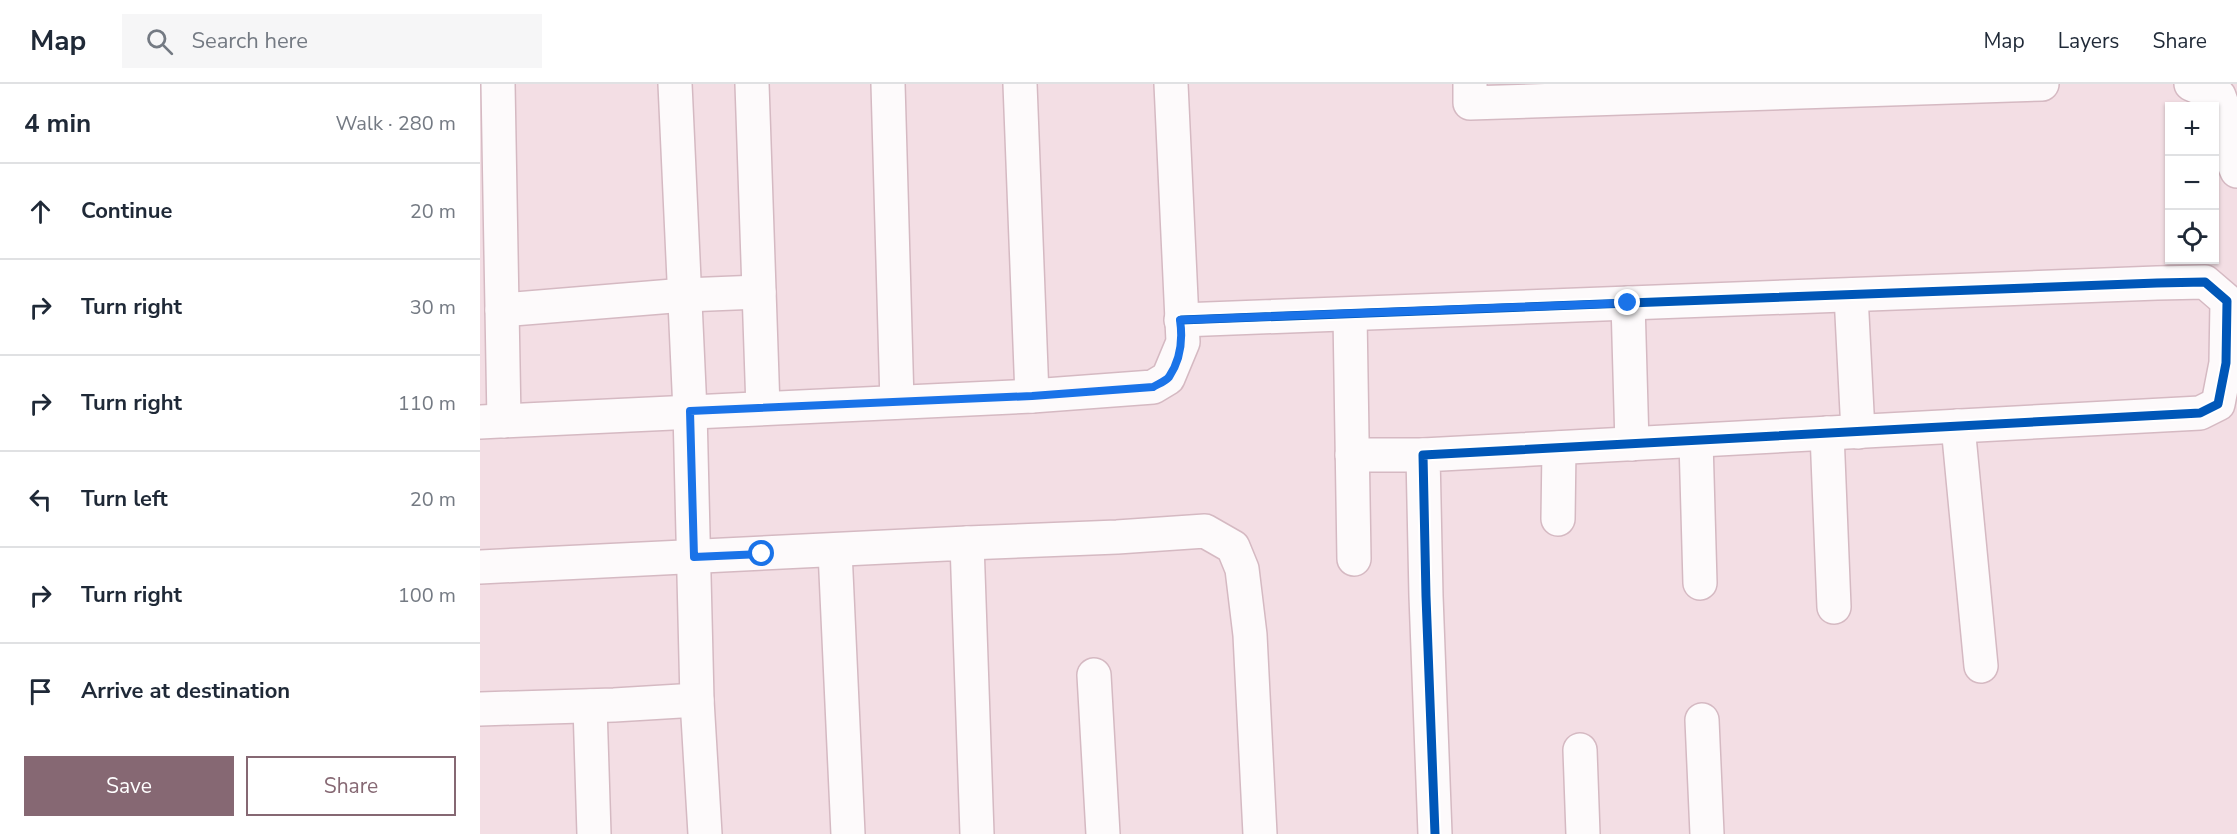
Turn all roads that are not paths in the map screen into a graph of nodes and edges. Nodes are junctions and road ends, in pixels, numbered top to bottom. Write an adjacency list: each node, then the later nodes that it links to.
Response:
1 (498, 84): 15 (street)
2 (675, 84): 12 (street)
3 (752, 84): 11 (street)
4 (888, 84): 19 (street)
5 (1020, 84): 18 (street)
6 (1171, 84): 17 (street)
7 (1470, 84): 8 (street)
8 (2042, 84)
9 (2191, 84): 10 (street)
10 (2237, 171)
11 (759, 292): 12 (street); 20 (street)
12 (685, 295): 15 (street); 21 (street)
13 (1851, 295): 14 (street); 23 (street); 24 (street)
14 (1628, 303): 16 (street); 26 (street)
15 (502, 310): 22 (street)
16 (1350, 315): 17 (street); 28 (street)
17 (1180, 320): 18 (street)
18 (1032, 396): 19 (street)
19 (897, 402): 20 (street)
20 (763, 408): 21 (street)
21 (690, 411): 22 (street); 33 (street)
22 (492, 422)
23 (1958, 426): 24 (street); 38 (street)
24 (1843, 433): 25 (street); 37 (street)
25 (1696, 441): 26 (street); 36 (street)
26 (1632, 444): 27 (street)
27 (1559, 448): 29 (street); 30 (street)
28 (1352, 455): 29 (street); 34 (street)
29 (1423, 455): 51 (street)
30 (1558, 519)
31 (967, 543): 32 (street); 48 (street); 50 (street)
32 (835, 551): 33 (street); 47 (street)
33 (694, 557): 35 (street); 40 (street)
34 (1354, 559)
35 (480, 567)
36 (1700, 583)
37 (1834, 607)
38 (1981, 666)
39 (1094, 675): 49 (street)
40 (697, 700): 41 (street); 46 (street)
41 (590, 706): 42 (street); 45 (street)
42 (480, 709)
43 (1702, 720): 53 (street)
44 (1580, 750): 52 (street)
45 (594, 834)
46 (705, 834)
47 (848, 834)
48 (977, 834)
49 (1103, 834)
50 (1260, 834)
51 (1436, 834)
52 (1583, 834)
53 (1707, 834)

